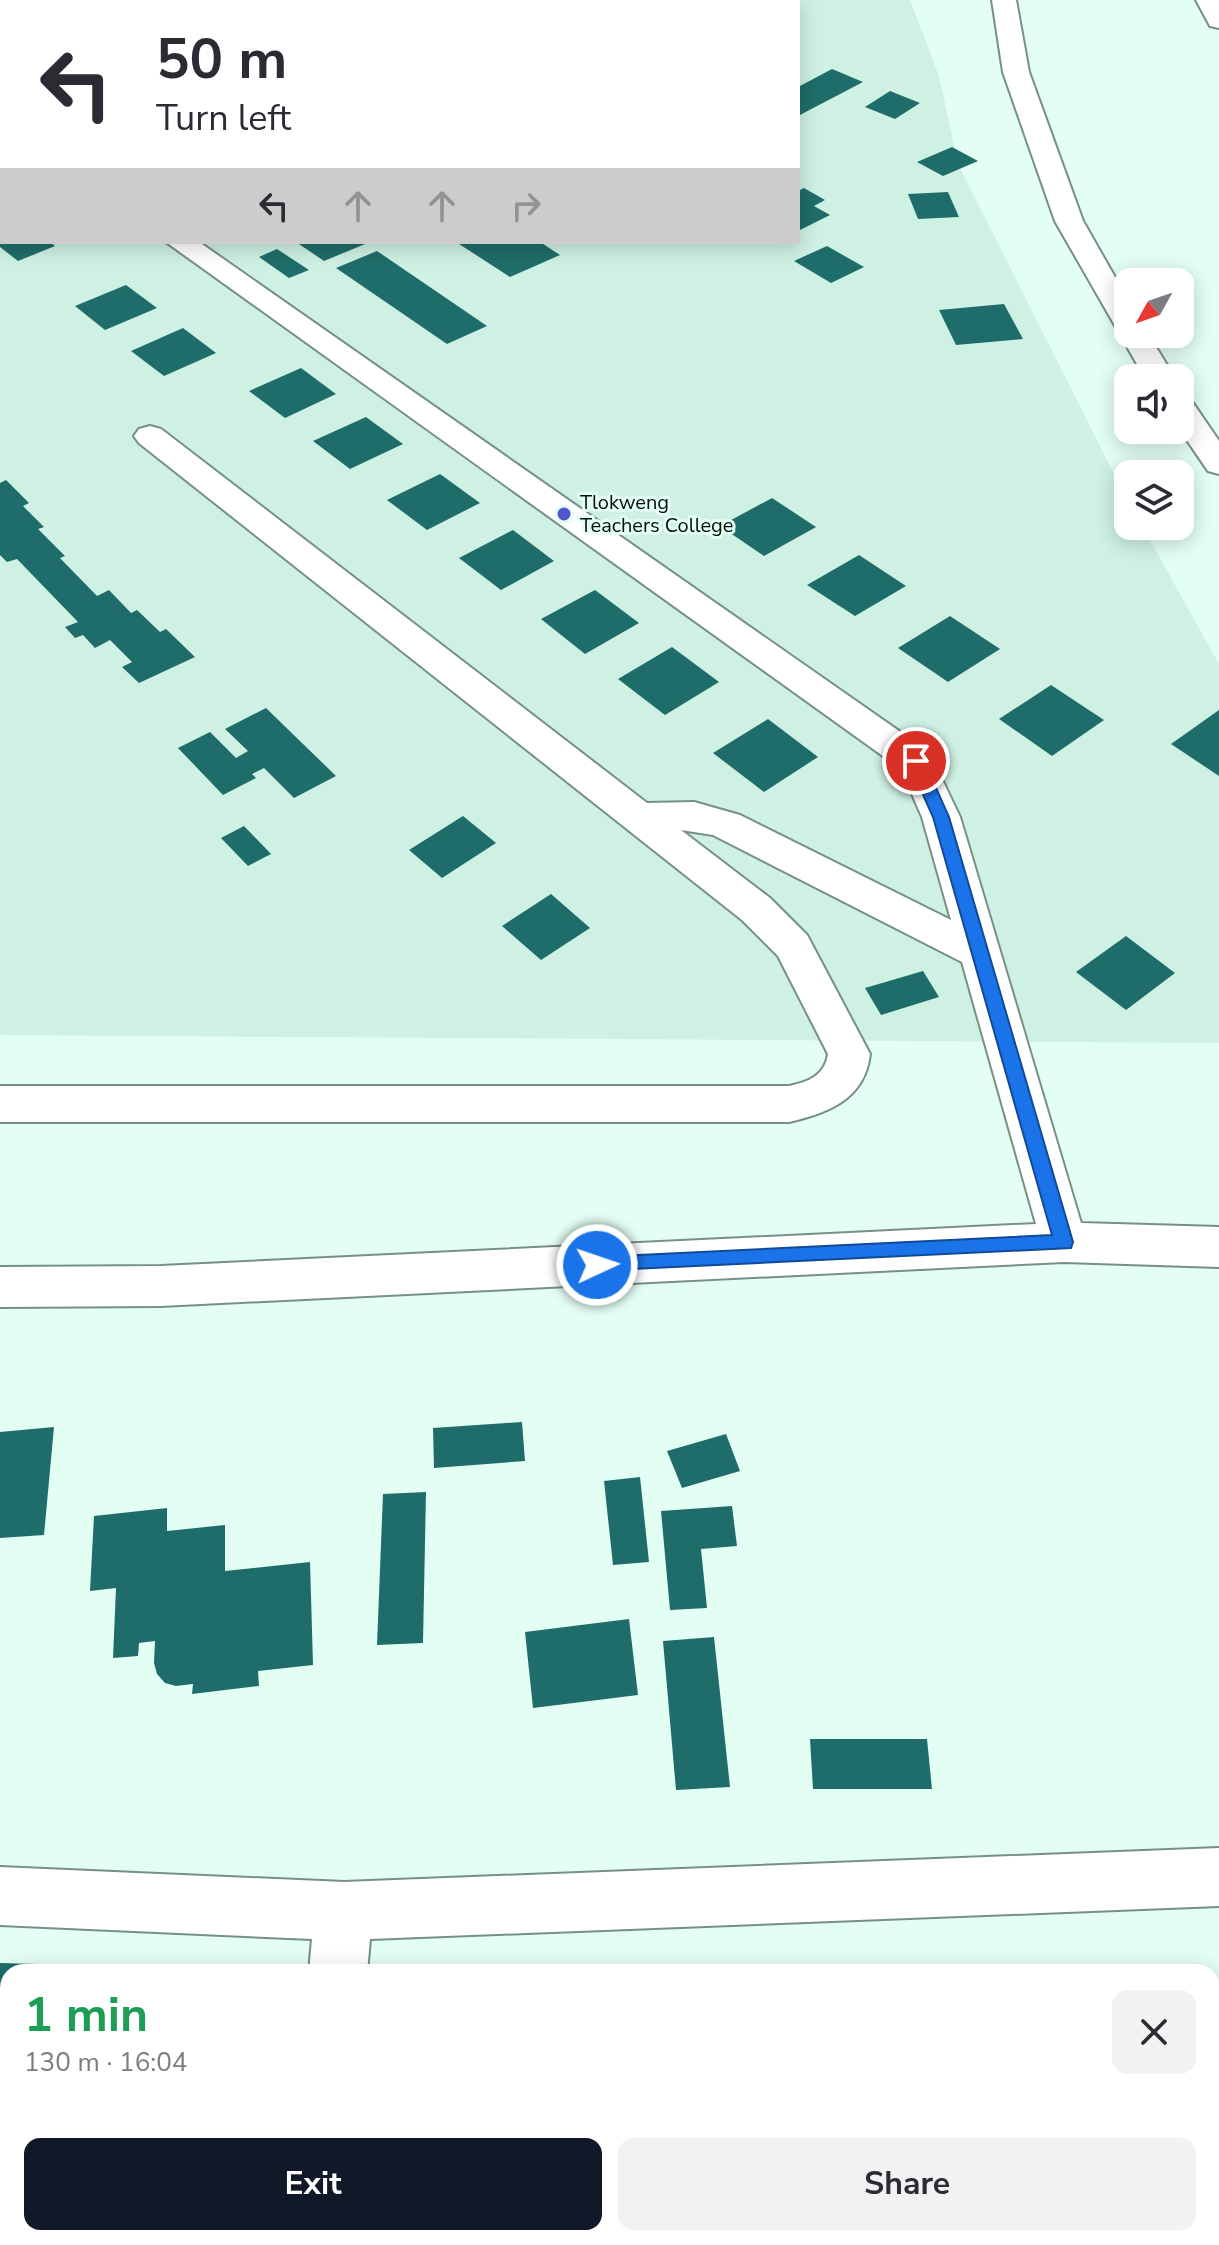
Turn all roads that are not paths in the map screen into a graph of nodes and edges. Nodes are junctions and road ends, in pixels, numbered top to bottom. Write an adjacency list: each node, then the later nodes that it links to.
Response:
1 (1004, 0): 5 (street)
2 (1208, 0): 3 (street)
3 (1219, 21)
4 (183, 244): 10 (street)
5 (1114, 301)
6 (1194, 427): 8 (street)
7 (150, 436): 9 (street)
8 (1219, 464)
9 (639, 817): 10 (street); 11 (street)
10 (981, 953): 12 (street)
11 (0, 1104)
12 (1064, 1242): 13 (street); 14 (street)
13 (1219, 1247)
14 (0, 1287)
15 (1219, 1877): 17 (street)
16 (0, 1896): 17 (street)
17 (344, 1911): 18 (street)
18 (339, 1964)

